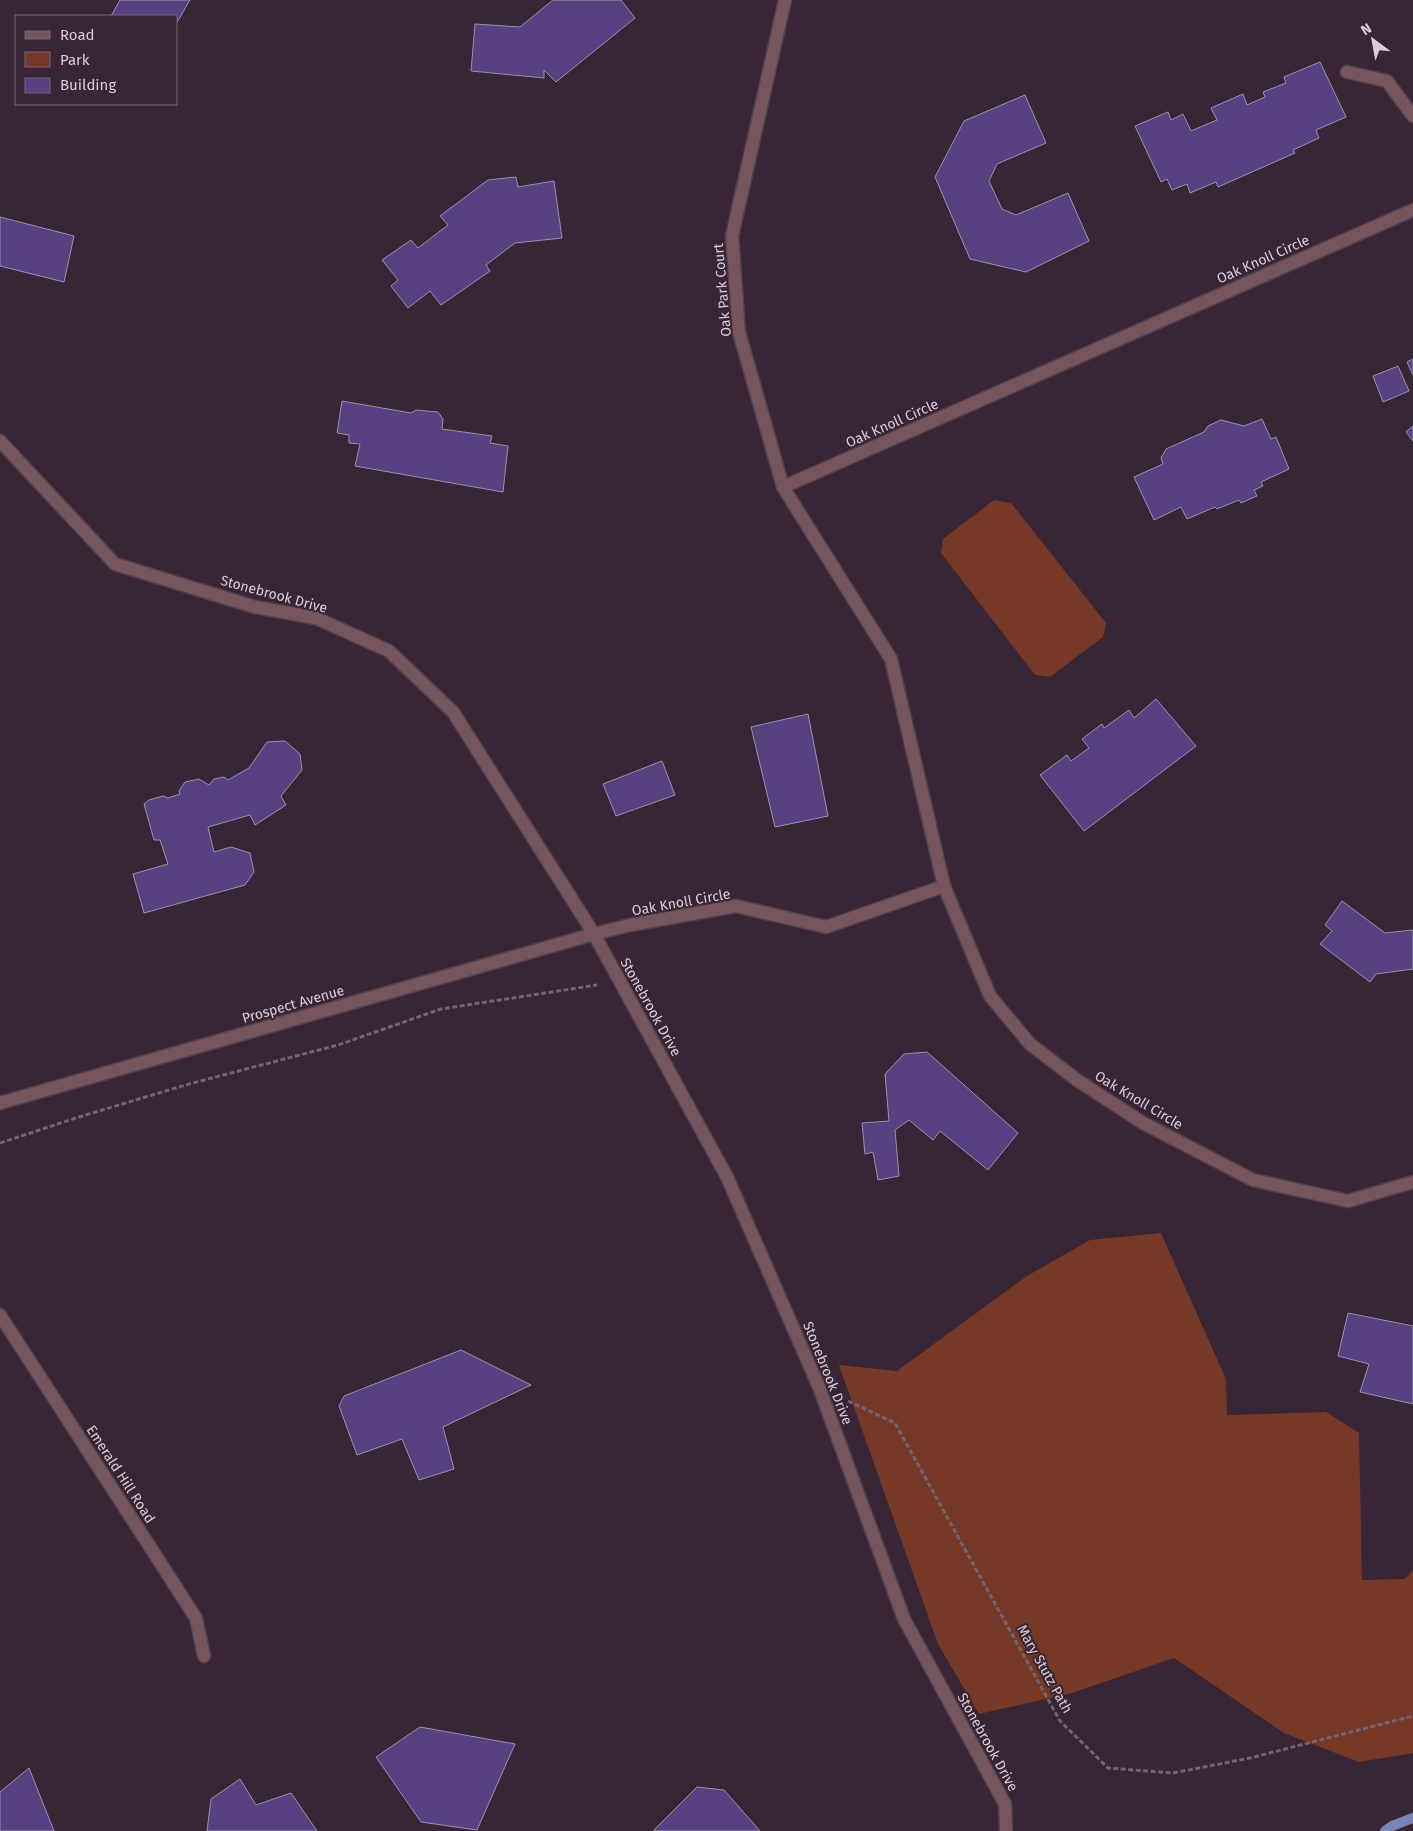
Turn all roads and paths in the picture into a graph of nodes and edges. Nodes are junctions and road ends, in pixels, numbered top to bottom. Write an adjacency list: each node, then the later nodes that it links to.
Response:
1 (784, 0): 6 (street, Oak Park Court)
2 (1347, 72): 3 (street)
3 (1413, 116)
4 (1413, 210): 6 (street, Oak Knoll Circle)
5 (0, 441): 8 (street, Stonebrook Drive)
6 (783, 487): 7 (street, Oak Knoll Circle)
7 (944, 886): 8 (street, Oak Knoll Circle); 12 (street, Oak Knoll Circle)
8 (594, 934): 9 (street, Stonebrook Drive); 10 (street, Prospect Avenue)
9 (620, 982): 11 (path); 14 (street, Stonebrook Drive)
10 (0, 1102)
11 (0, 1143)
12 (1413, 1182)
13 (0, 1315): 15 (street, Emerald Hill Road)
14 (819, 1387): 16 (path, Mary Stutz Path); 17 (street, Stonebrook Drive)
15 (204, 1656)
16 (1413, 1716)
17 (1006, 1831)

